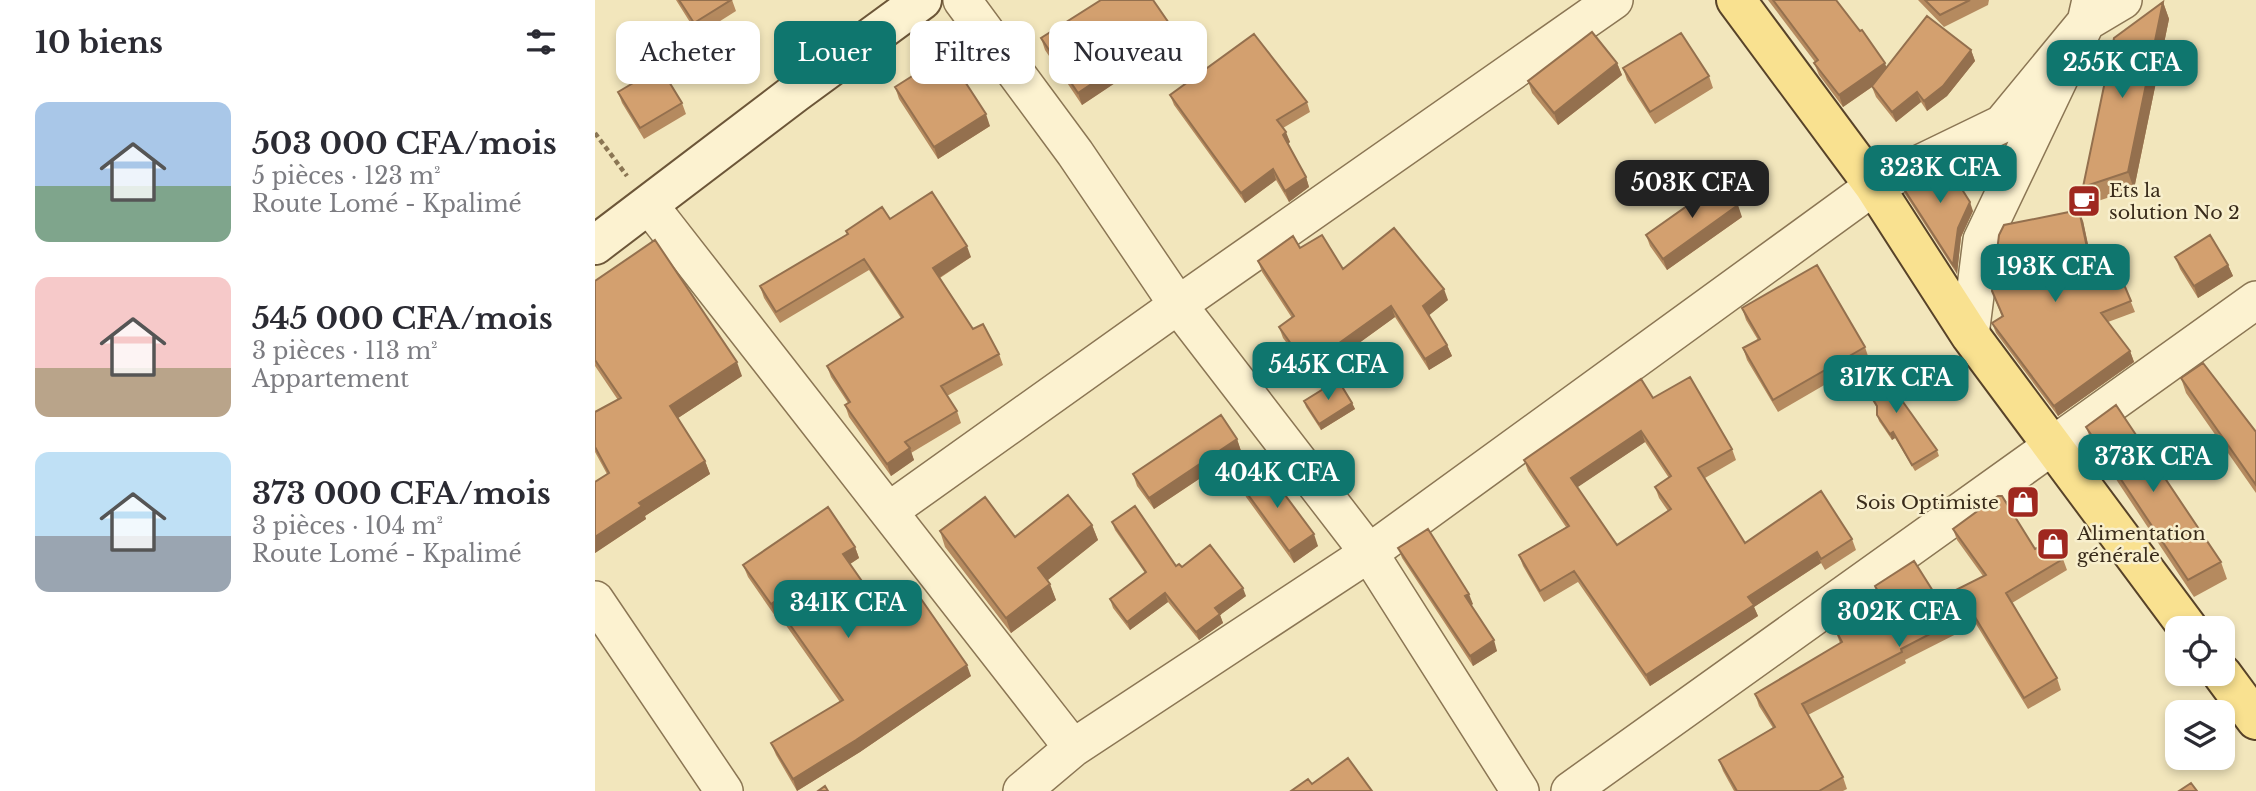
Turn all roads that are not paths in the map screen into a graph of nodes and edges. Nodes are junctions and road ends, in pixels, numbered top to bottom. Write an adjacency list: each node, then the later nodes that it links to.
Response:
1 (922, 0): 8 (street)
2 (962, 0): 11 (street)
3 (1614, 0): 11 (street)
4 (1736, 0): 7 (main road)
5 (2123, 0): 6 (street)
6 (2089, 11): 7 (street); 12 (street)
7 (1874, 186): 12 (main road); 15 (street)
8 (649, 205): 9 (street); 14 (street)
9 (595, 245)
10 (2256, 300): 13 (street)
11 (1178, 304): 14 (street); 15 (street)
12 (1970, 335): 13 (main road)
13 (2052, 446): 17 (main road); 24 (street)
14 (889, 511): 20 (street)
15 (1369, 553): 20 (street); 23 (street)
16 (595, 600): 21 (street)
17 (2179, 616)
18 (2231, 686): 19 (main road)
19 (2256, 720)
20 (1073, 748): 22 (street)
21 (724, 791)
22 (1022, 791)
23 (1520, 791)
24 (1570, 791)

